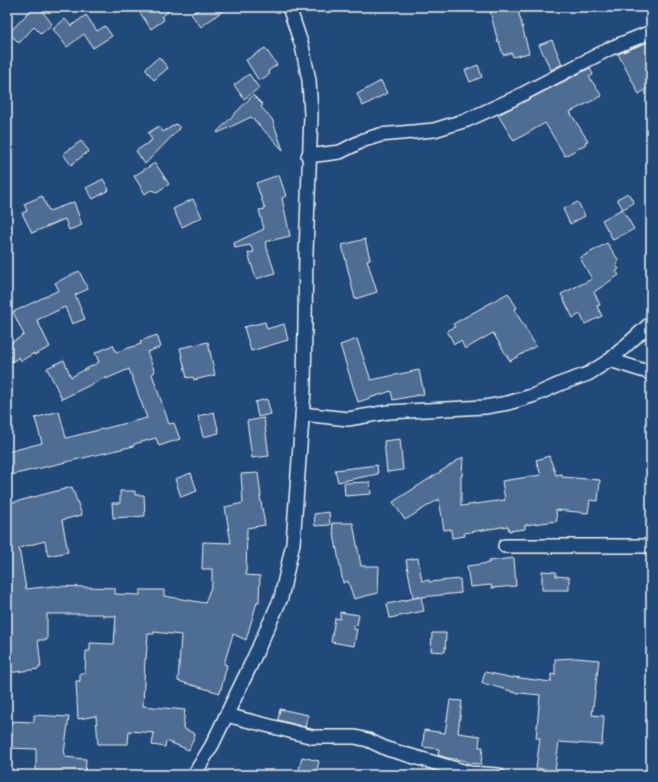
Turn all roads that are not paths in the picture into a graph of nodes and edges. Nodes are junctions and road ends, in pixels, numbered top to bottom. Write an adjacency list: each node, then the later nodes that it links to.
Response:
1 (289, 7): 3 (street)
2 (651, 32): 3 (street)
3 (308, 156): 7 (street)
4 (651, 323): 5 (street)
5 (610, 360): 6 (street); 7 (street)
6 (651, 373)
7 (302, 414): 10 (street)
8 (505, 546): 9 (street)
9 (651, 546)
10 (226, 715): 11 (street); 12 (street)
11 (194, 775)
12 (498, 775)

